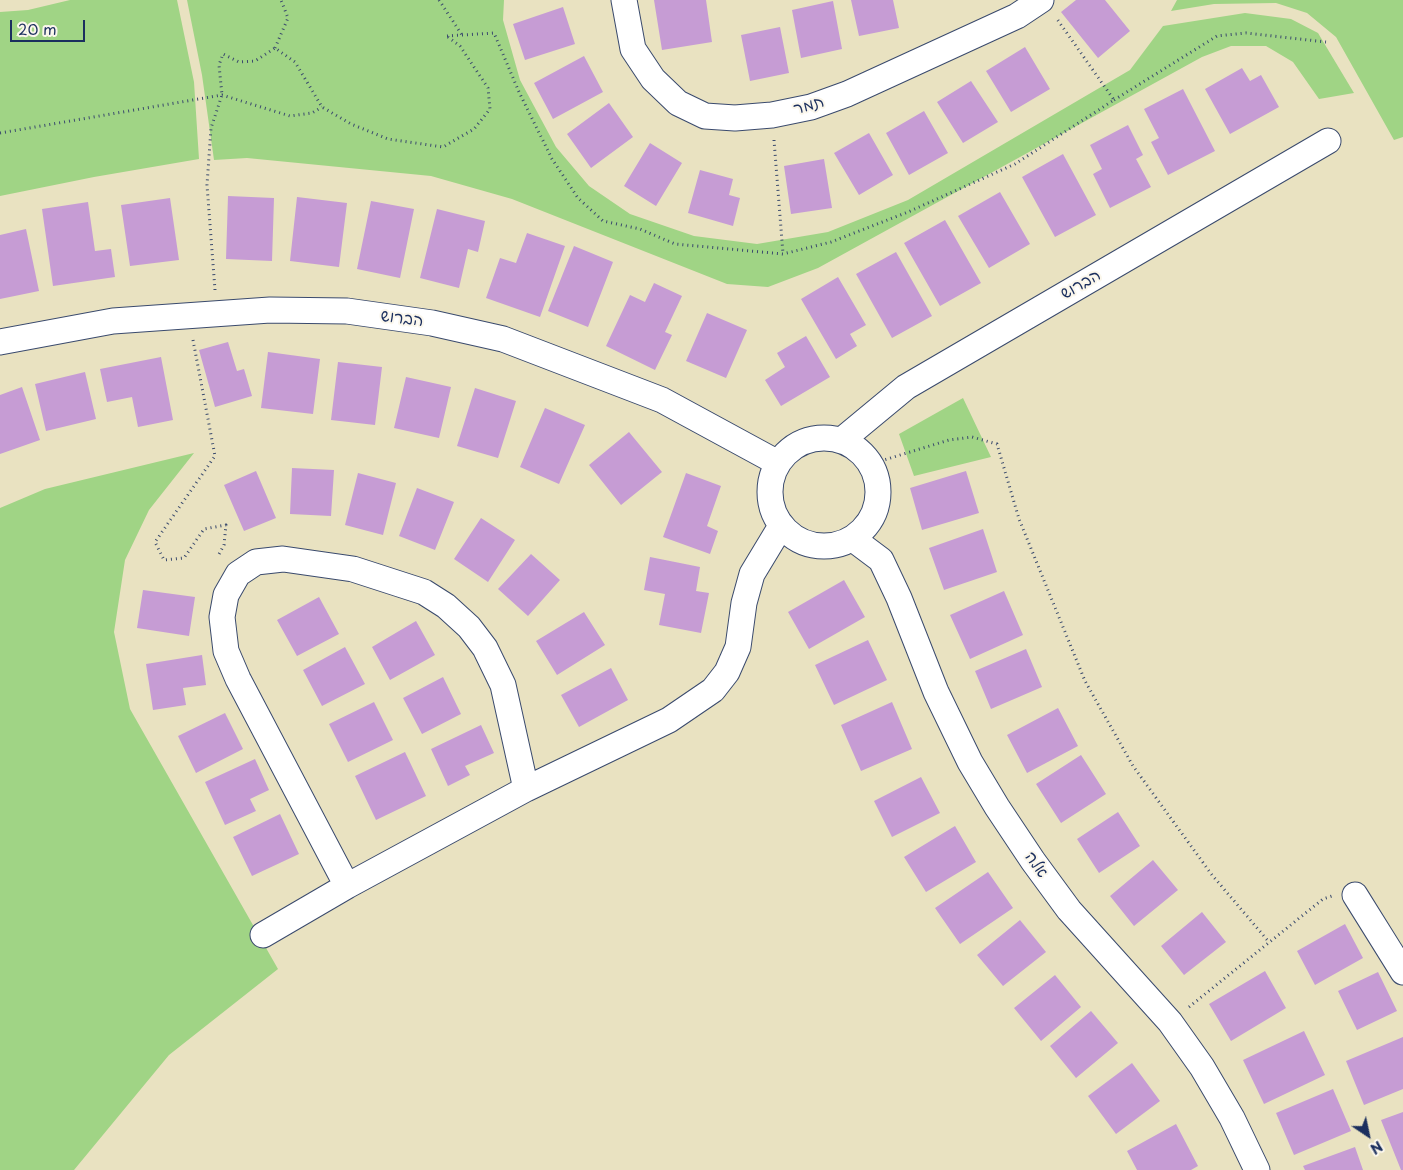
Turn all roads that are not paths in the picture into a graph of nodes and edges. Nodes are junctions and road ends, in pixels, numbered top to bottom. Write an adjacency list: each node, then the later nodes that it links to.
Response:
1 (624, 0): 2 (street, תמר)
2 (1048, 8)
3 (1328, 141): 5 (street, הברוש)
4 (0, 342): 6 (street, הברוש)
5 (842, 440): 6 (street); 8 (street)
6 (778, 463): 7 (street)
7 (781, 526): 8 (street); 9 (street)
8 (854, 539): 14 (street, אלה)
9 (526, 788): 10 (street); 10 (street)
10 (347, 886): 12 (street)
11 (1355, 895): 13 (street)
12 (263, 934)
13 (1403, 972)
14 (1258, 1170)

